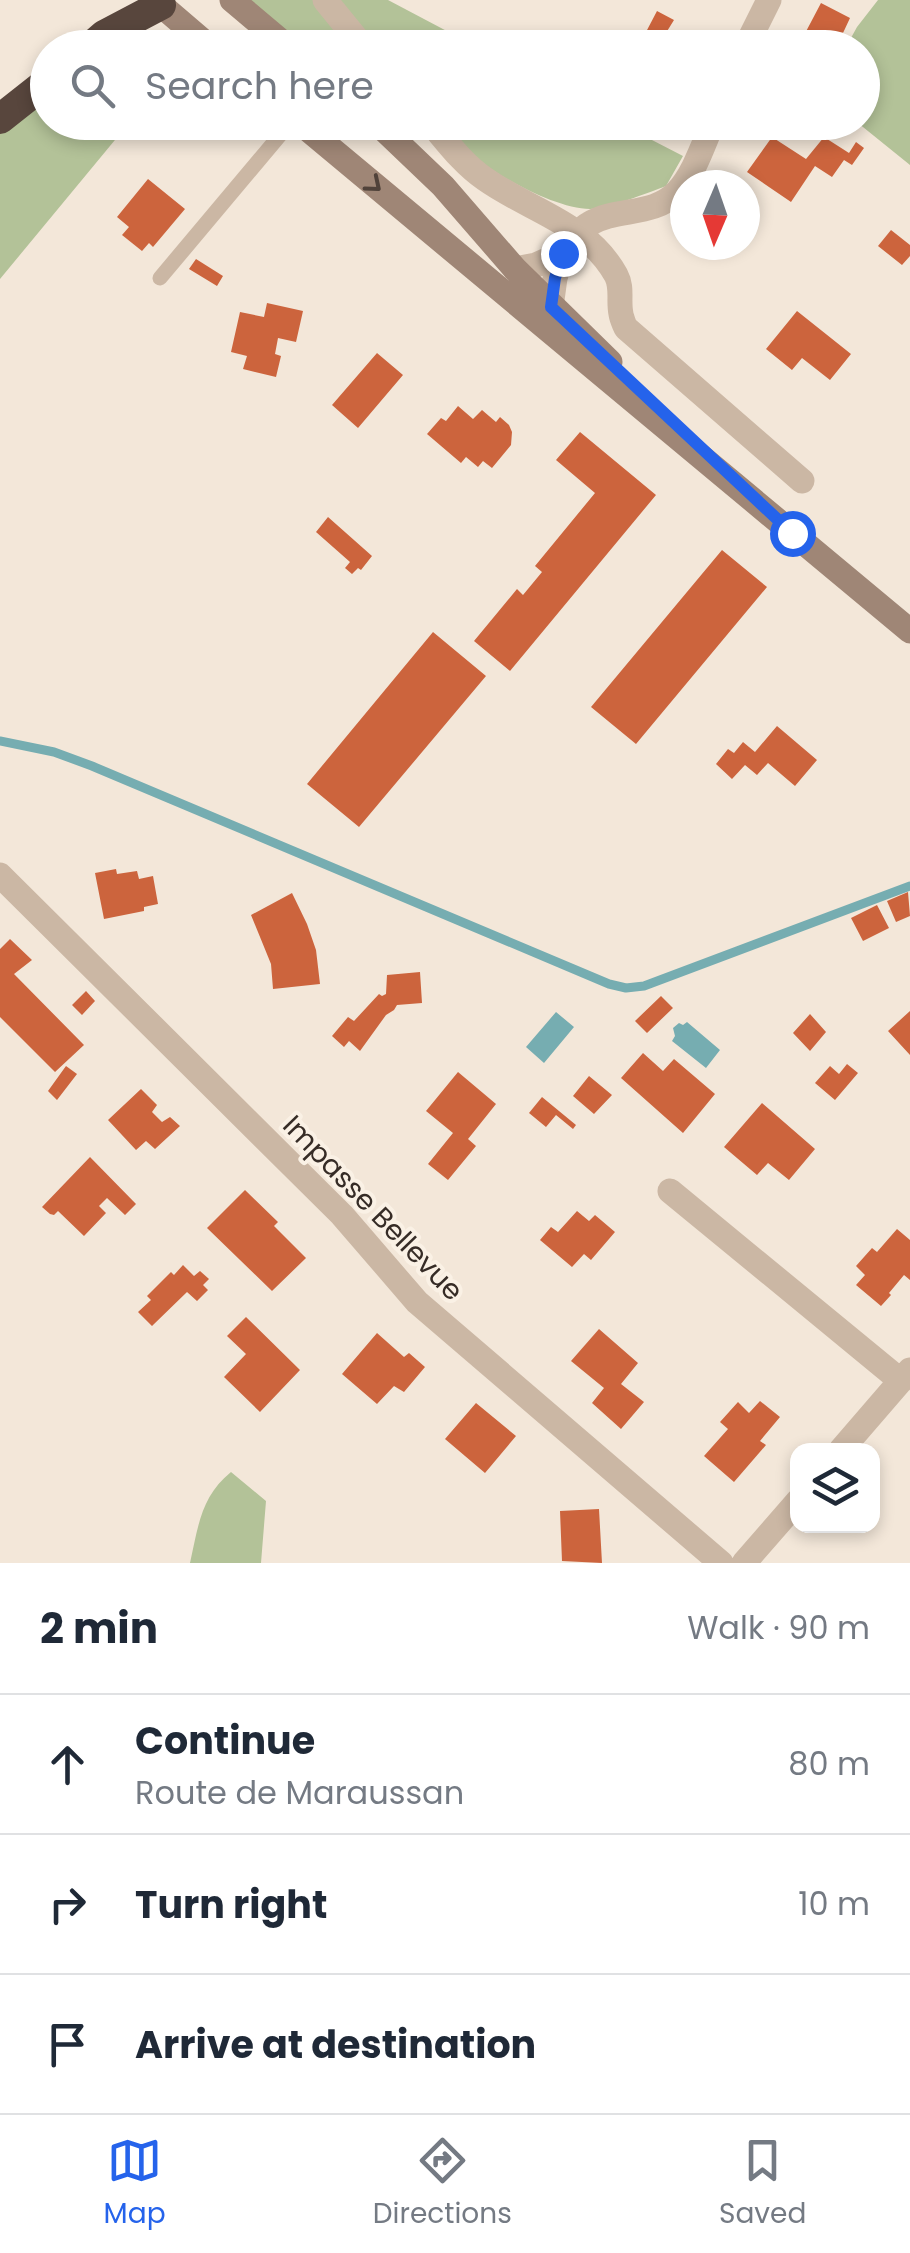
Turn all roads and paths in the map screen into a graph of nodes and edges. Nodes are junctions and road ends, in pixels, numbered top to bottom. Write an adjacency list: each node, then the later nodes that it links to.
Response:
1 (232, 0): 7 (main road)
2 (325, 0): 8 (street)
3 (769, 0): 9 (street)
4 (158, 3): 5 (highway); 6 (main road)
5 (112, 30)
6 (189, 30)
7 (268, 30)
8 (349, 30)
9 (753, 30)
10 (30, 95): 11 (highway)
11 (0, 119)
12 (276, 140): 19 (lane)
13 (320, 140): 22 (main road, one-way to 22)
14 (395, 140): 18 (main road)
15 (445, 140): 17 (street)
16 (704, 140): 17 (street)
17 (571, 243): 18 (street); 20 (street); 21 (street)
18 (515, 269): 20 (main road)
19 (160, 278)
20 (551, 307): 22 (main road)
21 (802, 480)
22 (792, 533): 23 (main road)
23 (910, 631)
24 (0, 875): 29 (street, Impasse Bellevue)
25 (670, 1191): 26 (street)
26 (905, 1375): 27 (street)
27 (847, 1443)
28 (790, 1510): 30 (street)
29 (721, 1563)
30 (744, 1563)

